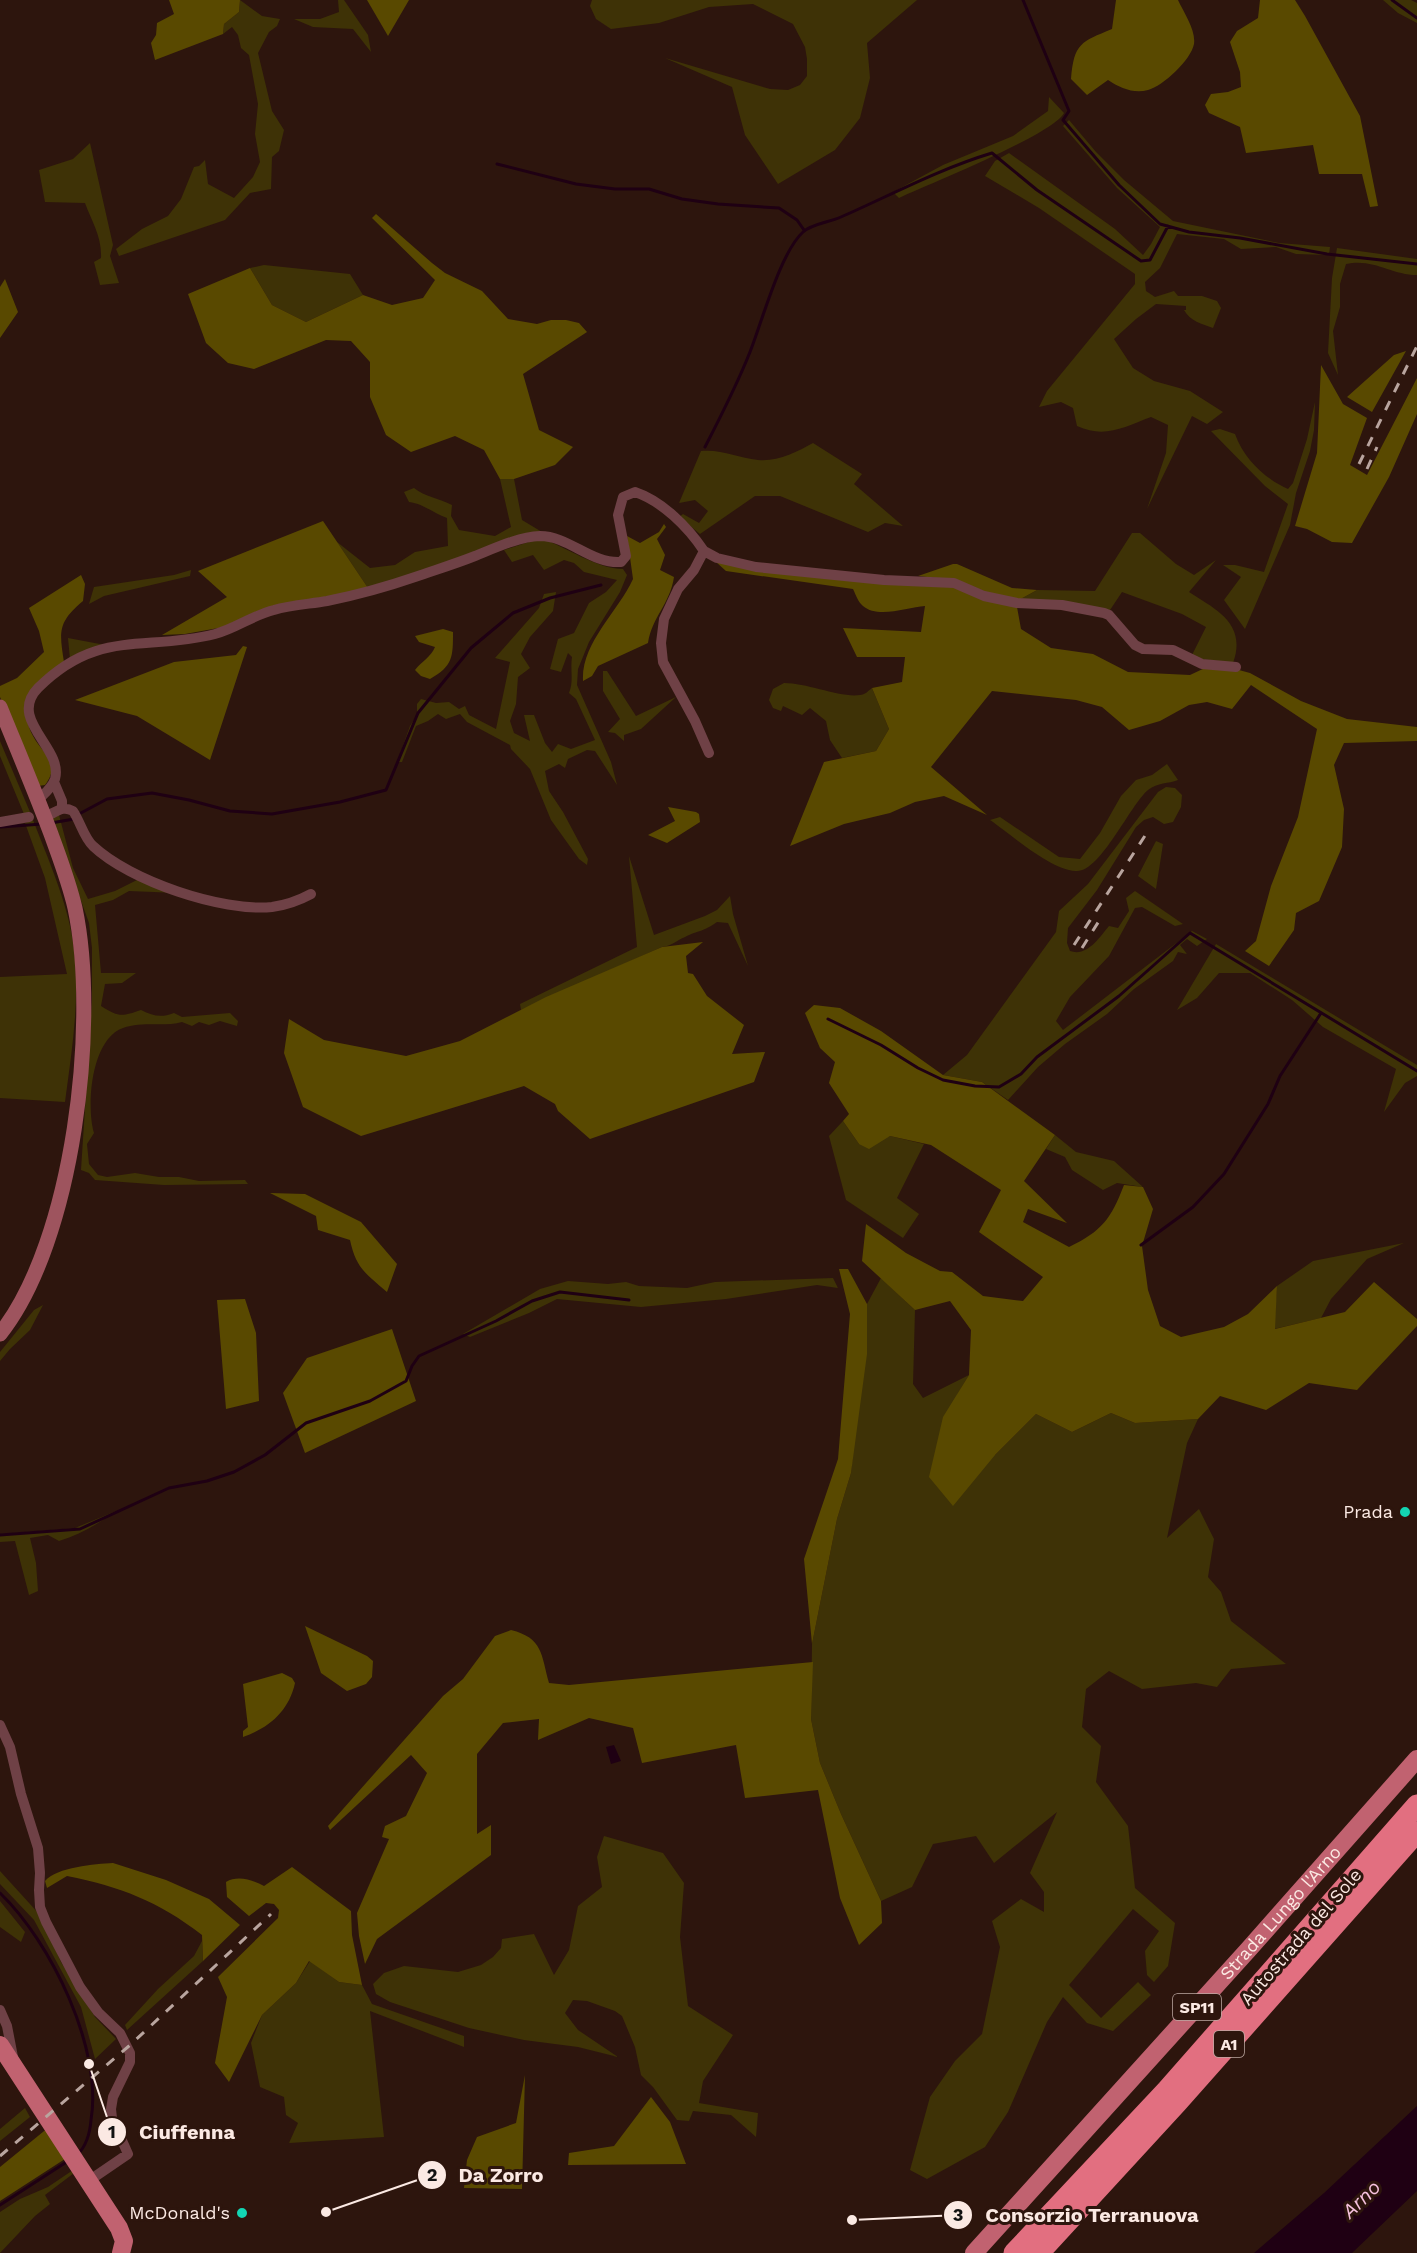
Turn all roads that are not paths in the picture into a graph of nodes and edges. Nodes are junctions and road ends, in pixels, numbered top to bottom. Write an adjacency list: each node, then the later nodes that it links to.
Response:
1 (704, 551): 2 (street); 4 (street); 5 (street)
2 (1236, 667)
3 (0, 707): 6 (main road)
4 (709, 753)
5 (54, 782): 6 (street); 7 (street)
6 (38, 800): 12 (main road)
7 (62, 808): 8 (street); 11 (street)
8 (51, 814)
9 (29, 818): 10 (street)
10 (0, 822)
11 (311, 894)
12 (0, 1334)
13 (0, 1725): 20 (street)
14 (1417, 1759): 24 (main road, Strada Lungo l'Arno / SP11)
15 (1417, 1805): 25 (highway, Autostrada del Sole / A1)
16 (1417, 1832): 26 (highway, Autostrada del Sole / A1)
17 (0, 2010): 19 (street)
18 (0, 2045): 19 (main road)
19 (14, 2066): 20 (main road)
20 (85, 2174): 21 (main road)
21 (119, 2228): 22 (main road); 23 (main road)
22 (121, 2253)
23 (138, 2253)
24 (974, 2253)
25 (1014, 2253)
26 (1039, 2253)

